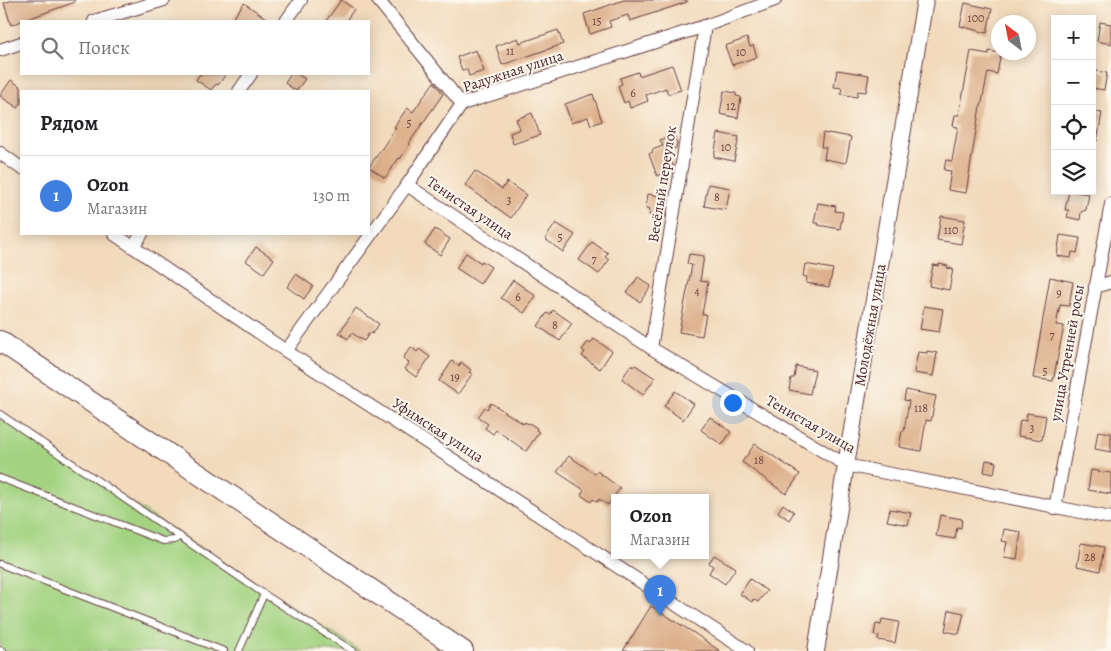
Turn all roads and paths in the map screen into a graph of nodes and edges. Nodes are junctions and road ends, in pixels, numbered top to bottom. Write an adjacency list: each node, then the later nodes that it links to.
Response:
1 (164, 0): 6 (street)
2 (301, 0): 7 (street)
3 (378, 0): 13 (street)
4 (775, 0): 8 (street, Радужная улица)
5 (925, 0): 29 (street, Молодёжная улица)
6 (97, 20)
7 (287, 20)
8 (705, 26): 13 (street, Радужная улица); 26 (street, Весёлый переулок)
9 (20, 43): 10 (street)
10 (0, 50)
11 (250, 75): 12 (street)
12 (240, 90)
13 (462, 104): 16 (street, Радужная улица)
14 (0, 153): 15 (street)
15 (20, 167)
16 (406, 185): 20 (street, Радужная улица); 26 (street, Тенистая улица)
17 (1111, 204): 24 (street, улица Утренней росы)
18 (115, 235): 22 (street, Уфимская улица)
19 (141, 235): 22 (street)
20 (370, 235)
21 (370, 235): 27 (street, Радужная улица)
22 (133, 247): 27 (street, Уфимская улица)
23 (1111, 282): 24 (street)
24 (1095, 287): 31 (street, улица Утренней росы)
25 (0, 341): 39 (main road)
26 (651, 348): 29 (street, Тенистая улица)
27 (286, 351): 40 (street, Уфимская улица)
28 (0, 414): 33 (lane)
29 (846, 466): 31 (street, Тенистая улица); 41 (street, Молодёжная улица)
30 (0, 478): 33 (lane)
31 (1055, 508): 32 (street, Тенистая улица)
32 (1111, 518)
33 (180, 536): 35 (lane)
34 (0, 564): 36 (lane)
35 (264, 594): 37 (lane); 38 (lane)
36 (224, 651)
37 (239, 651)
38 (353, 651)
39 (463, 651)
40 (747, 651)
41 (816, 651)

